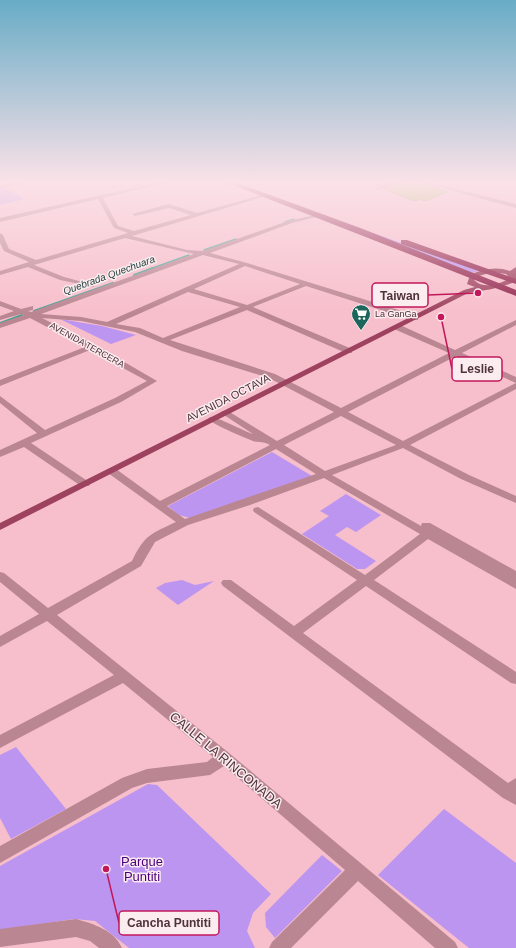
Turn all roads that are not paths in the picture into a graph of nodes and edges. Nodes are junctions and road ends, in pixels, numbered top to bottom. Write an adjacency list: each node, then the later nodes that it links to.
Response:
1 (115, 225): 7 (street)
2 (162, 225): 7 (street)
3 (272, 225): 10 (street)
4 (281, 225): 11 (street)
5 (344, 225): 19 (highway)
6 (359, 225): 16 (highway)
7 (134, 233): 9 (street)
8 (0, 235): 13 (street)
9 (125, 236): 10 (street); 13 (street)
10 (187, 252): 11 (street); 23 (street)
11 (202, 253): 14 (street); 31 (street)
12 (516, 261): 17 (main road)
13 (36, 263): 15 (street)
14 (245, 264): 21 (street); 25 (street)
15 (29, 265): 18 (street); 23 (street)
16 (485, 270): 17 (highway); 19 (main road)
17 (496, 272): 19 (highway); 20 (highway)
18 (0, 273)
19 (473, 277): 22 (highway); 26 (main road)
20 (513, 278): 22 (highway); 24 (main road)
21 (307, 283): 29 (street); 33 (street)
22 (487, 284): 24 (highway); 26 (main road, AVENIDA OCTAVA)
23 (92, 286): 30 (street)
24 (499, 286): 27 (highway)
25 (187, 289): 29 (street); 35 (street)
26 (466, 291): 33 (main road, AVENIDA OCTAVA)
27 (516, 293)
28 (0, 303): 30 (street, AVENIDA TERCERA)
29 (247, 307): 38 (street); 40 (street)
30 (22, 311): 31 (street, AVENIDA TERCERA); 32 (street)
31 (31, 315): 35 (street); 36 (street); 39 (street, AVENIDA TERCERA)
32 (2, 316)
33 (415, 318): 37 (main road, AVENIDA OCTAVA)
34 (516, 322): 41 (street)
35 (109, 324): 38 (street)
36 (0, 326)
37 (397, 327): 40 (main road, AVENIDA OCTAVA); 41 (street)
38 (164, 340): 43 (street)
39 (92, 347): 44 (street); 50 (street, AVENIDA TERCERA)
40 (349, 351): 43 (main road, AVENIDA OCTAVA)
41 (455, 353): 42 (street); 47 (street)
42 (516, 380)
43 (285, 382): 47 (street); 48 (main road, AVENIDA OCTAVA)
44 (0, 383)
45 (516, 386): 52 (street)
46 (0, 399): 50 (street)
47 (342, 412): 52 (street); 53 (street)
48 (226, 413): 49 (main road, AVENIDA OCTAVA); 53 (street)
49 (213, 419): 53 (street); 55 (main road, AVENIDA OCTAVA)
50 (44, 434): 51 (street)
51 (25, 443): 54 (street); 57 (street)
52 (404, 445): 56 (street); 58 (street)
53 (277, 446): 56 (street); 59 (street)
54 (0, 454)
55 (112, 472): 57 (main road, AVENIDA OCTAVA); 59 (street)
56 (329, 473): 61 (street); 63 (street)
57 (86, 484): 62 (main road, AVENIDA OCTAVA)
58 (516, 500)
59 (160, 505): 61 (street)
60 (258, 510): 66 (street)
61 (184, 523): 69 (street)
62 (0, 527)
63 (431, 532): 65 (street); 66 (street); 68 (street)
64 (0, 576): 69 (street, CALLE LA RINCONADA)
65 (516, 576)
66 (364, 580): 70 (street); 73 (street)
67 (227, 583): 70 (street)
68 (516, 585)
69 (48, 616): 71 (street); 72 (street, CALLE LA RINCONADA)
70 (294, 632): 76 (street)
71 (0, 642)
72 (124, 676): 74 (street); 75 (street, CALLE LA RINCONADA)
73 (516, 679)
74 (0, 742)
75 (224, 757): 77 (street); 78 (street, CALLE LA RINCONADA)
76 (513, 792)
77 (0, 855)
78 (357, 870): 81 (street); 82 (street, CALLE LA RINCONADA)
79 (0, 938): 80 (street)
80 (113, 948)
81 (278, 948)
82 (449, 948)

